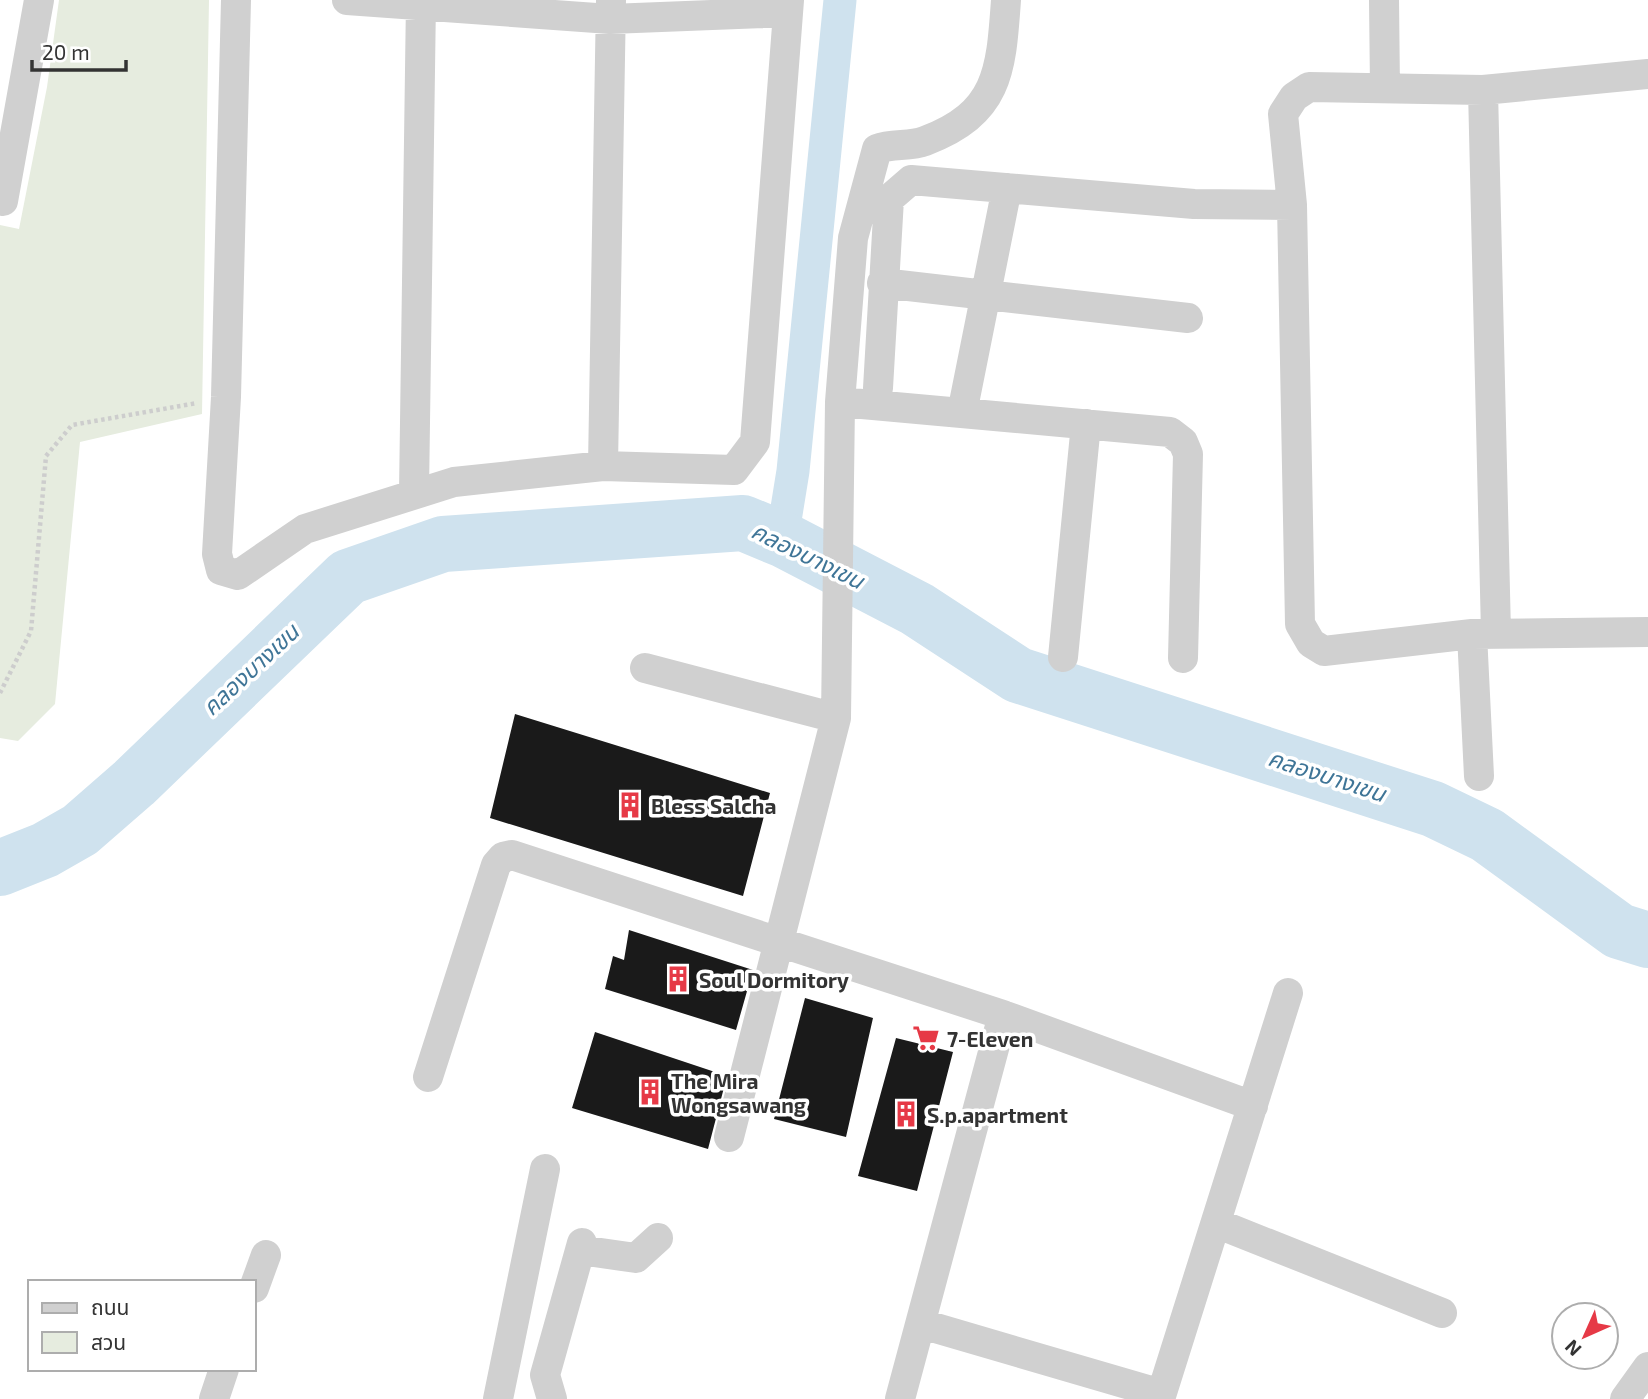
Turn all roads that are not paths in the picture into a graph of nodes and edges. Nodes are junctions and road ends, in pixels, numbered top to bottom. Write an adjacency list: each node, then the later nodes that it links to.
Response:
1 (39, 0): 13 (street)
2 (236, 0): 23 (street)
3 (347, 0): 6 (street)
4 (1006, 0): 19 (street)
5 (1384, 0): 10 (street)
6 (421, 4): 8 (street); 23 (street)
7 (788, 6): 8 (street); 22 (street)
8 (610, 9): 22 (street)
9 (1648, 74): 11 (street)
10 (1385, 88): 11 (street); 14 (street)
11 (1483, 90): 25 (street)
12 (1007, 188): 14 (street); 15 (street); 16 (street)
13 (3, 201)
14 (1292, 205): 25 (street)
15 (882, 283): 16 (street); 18 (street)
16 (986, 295): 17 (street); 20 (street)
17 (1188, 318)
18 (878, 388)
19 (839, 402): 20 (street); 29 (street)
20 (962, 413): 21 (street)
21 (1086, 424): 26 (street); 27 (street)
22 (603, 466): 23 (street)
23 (414, 492)
24 (1648, 632): 25 (street)
25 (1484, 633): 30 (street)
26 (1063, 657)
27 (1183, 658)
28 (645, 668): 29 (street)
29 (836, 718): 31 (street)
30 (1479, 776)
31 (779, 943): 33 (street); 34 (street); 36 (street)
32 (1288, 993): 35 (street)
33 (1003, 1015): 35 (street); 43 (street)
34 (428, 1077)
35 (1252, 1106): 38 (street)
36 (729, 1137)
37 (545, 1169): 48 (street)
38 (1216, 1223): 42 (street); 46 (street)
39 (659, 1238): 49 (street)
40 (266, 1255): 41 (street)
41 (256, 1282)
42 (1442, 1313)
43 (922, 1324): 46 (street); 50 (street)
44 (1648, 1367): 51 (street)
45 (223, 1371): 47 (street)
46 (1161, 1397)
47 (214, 1399)
48 (498, 1399)
49 (552, 1399)
50 (900, 1399)
51 (1625, 1399)

